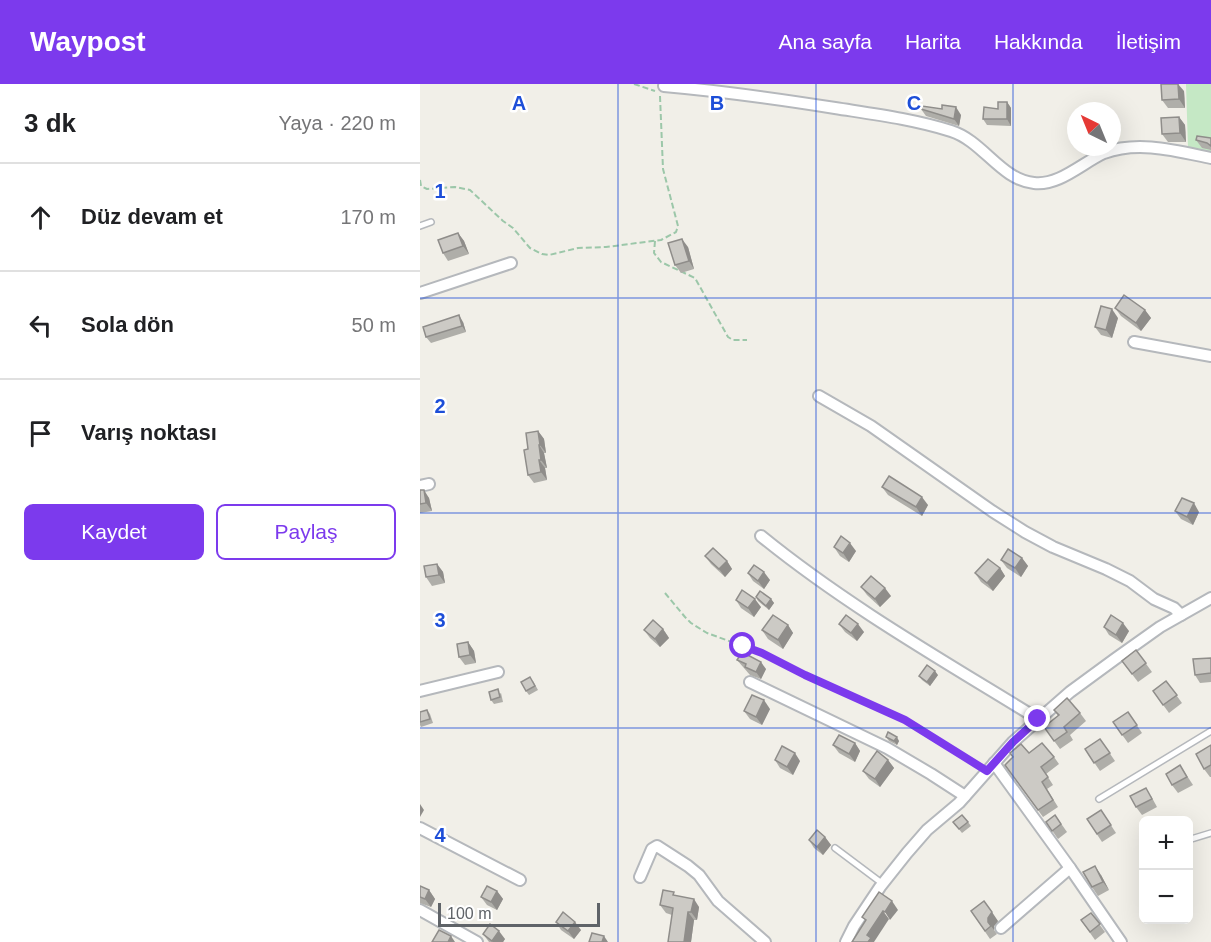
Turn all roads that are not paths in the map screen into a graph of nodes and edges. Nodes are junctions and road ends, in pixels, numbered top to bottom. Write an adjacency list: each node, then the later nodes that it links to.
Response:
1 (664, 86): 2 (street)
2 (1211, 158)
3 (431, 222): 4 (lane)
4 (420, 226)
5 (512, 263): 6 (street)
6 (420, 293)
7 (1134, 342): 8 (street)
8 (1211, 356)
9 (819, 396): 12 (street)
10 (762, 536): 16 (street)
11 (1211, 598): 12 (street)
12 (1181, 615): 16 (street)
13 (498, 672): 15 (street)
14 (750, 682): 19 (street)
15 (420, 691)
16 (1038, 719): 18 (street)
17 (1211, 731): 20 (lane)
18 (991, 767): 19 (street); 25 (street)
19 (965, 796): 28 (street)
20 (1099, 799)
21 (420, 828): 27 (street)
22 (1211, 833): 23 (lane)
23 (1193, 838)
24 (835, 848): 28 (lane)
25 (1070, 868): 30 (street); 34 (street)
26 (640, 877): 32 (street)
27 (520, 880)
28 (883, 884): 33 (street)
29 (420, 910): 31 (street)
30 (1001, 928)
31 (477, 942)
32 (765, 942)
33 (846, 942)
34 (1121, 942)

